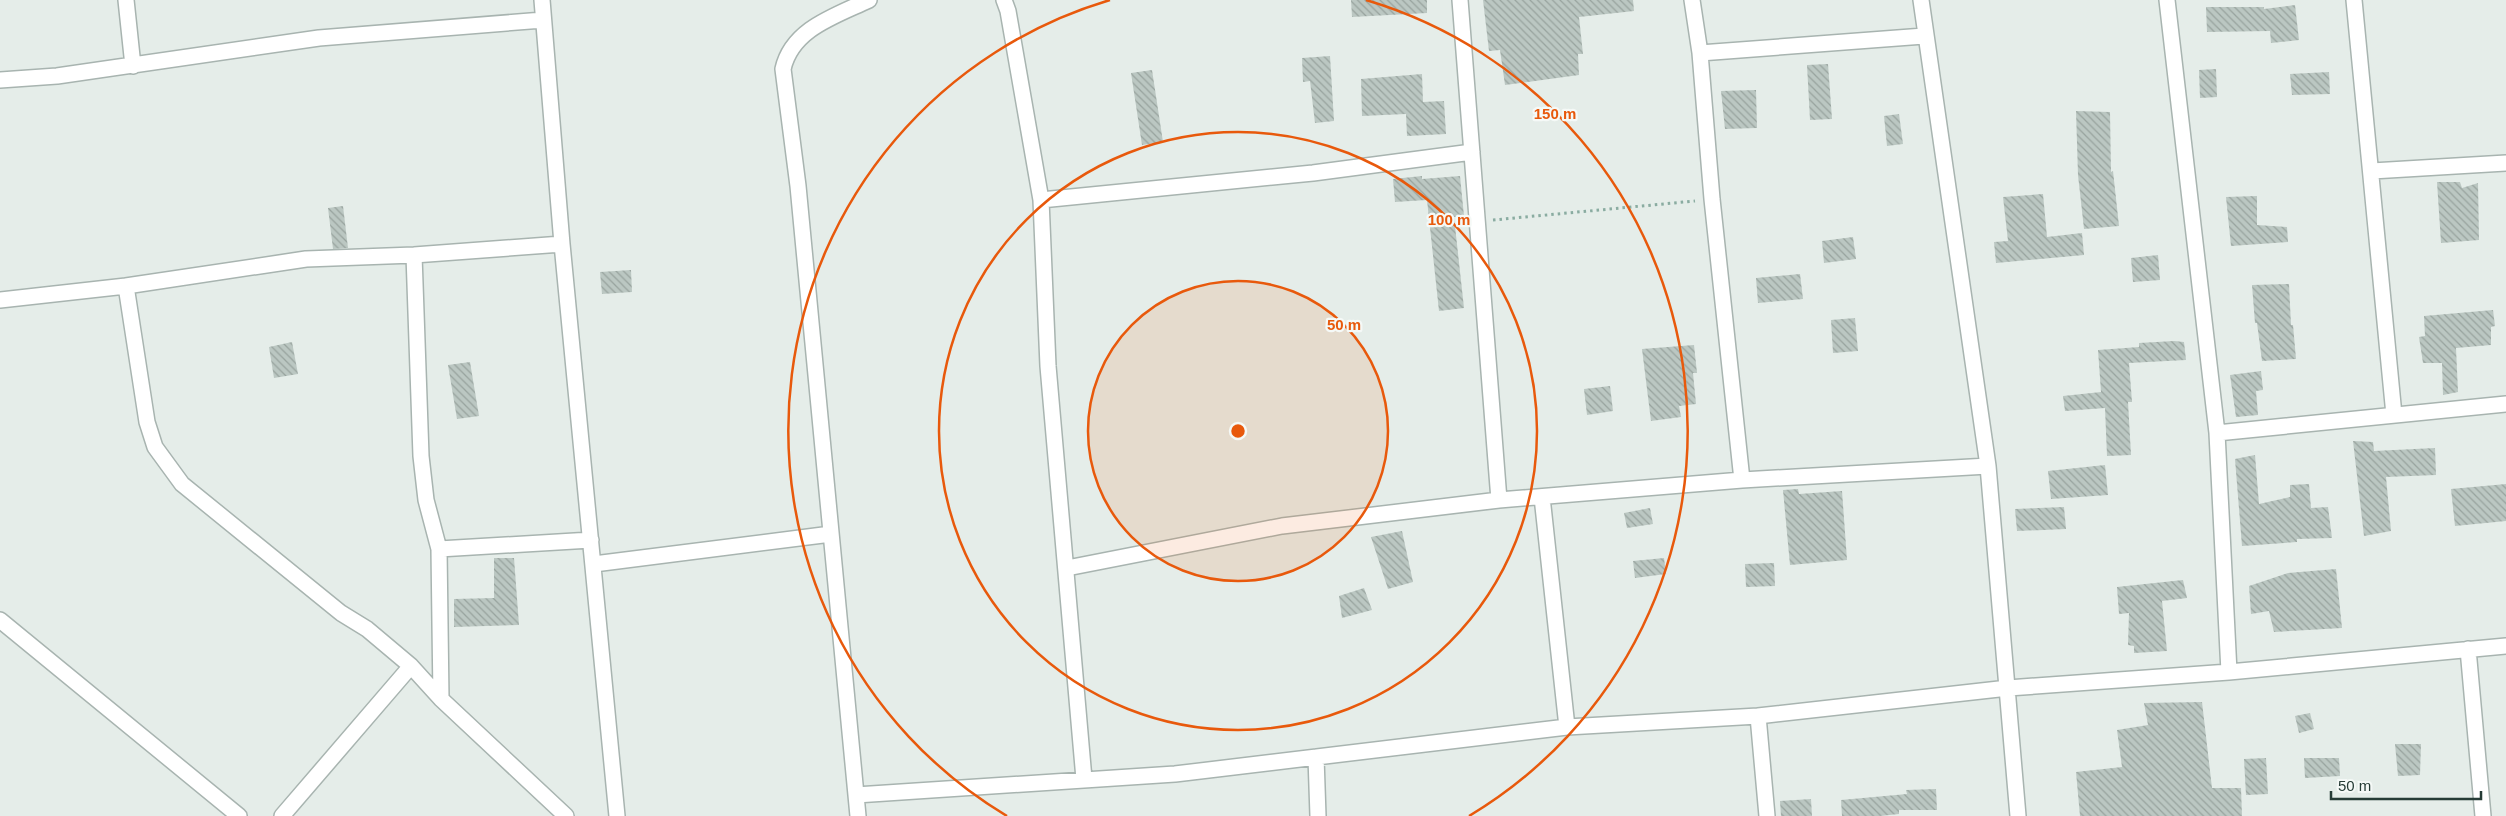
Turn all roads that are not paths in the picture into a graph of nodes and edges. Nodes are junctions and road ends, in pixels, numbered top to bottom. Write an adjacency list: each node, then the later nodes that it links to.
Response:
1 (126, 0): 13 (street)
2 (542, 0): 10 (street)
3 (869, 0): 30 (street)
4 (1004, 0): 18 (street)
5 (1460, 0): 15 (street)
6 (1692, 0): 12 (street)
7 (1920, 0): 11 (street)
8 (2167, 0): 25 (street)
9 (2354, 0): 17 (street)
10 (543, 20): 13 (street); 19 (street)
11 (1924, 36): 12 (street); 26 (street)
12 (1700, 53): 27 (street)
13 (133, 66): 14 (street)
14 (0, 80)
15 (1472, 152): 18 (street); 29 (street)
16 (2506, 163): 17 (street)
17 (2372, 170): 24 (street)
18 (1041, 200): 34 (street)
19 (562, 244): 20 (street); 31 (street)
20 (414, 255): 21 (street); 32 (street)
21 (126, 286): 22 (street); 38 (street)
22 (0, 300)
23 (2506, 404): 24 (street)
24 (2394, 415): 25 (street)
25 (2217, 433): 39 (street)
26 (1988, 466): 27 (street); 40 (street)
27 (1742, 480): 28 (street)
28 (1542, 497): 29 (street); 43 (street)
29 (1499, 500): 34 (street)
30 (831, 534): 33 (street); 46 (street)
31 (591, 540): 32 (street); 33 (street)
32 (439, 549): 41 (street)
33 (594, 564): 50 (street)
34 (1067, 568): 45 (street)
35 (0, 621): 47 (street)
36 (2506, 646): 37 (street)
37 (2468, 650): 39 (street); 55 (street)
38 (411, 666): 41 (street); 48 (street)
39 (2229, 672): 40 (street)
40 (2008, 688): 42 (street); 54 (street)
41 (441, 699): 49 (street)
42 (1758, 716): 43 (street); 53 (street)
43 (1567, 727): 44 (street)
44 (1316, 757): 45 (street); 52 (street)
45 (1084, 779): 46 (street)
46 (856, 795): 51 (street)
47 (240, 816)
48 (282, 816)
49 (566, 816)
50 (617, 816)
51 (858, 816)
52 (1318, 816)
53 (1767, 816)
54 (2018, 816)
55 (2483, 816)

